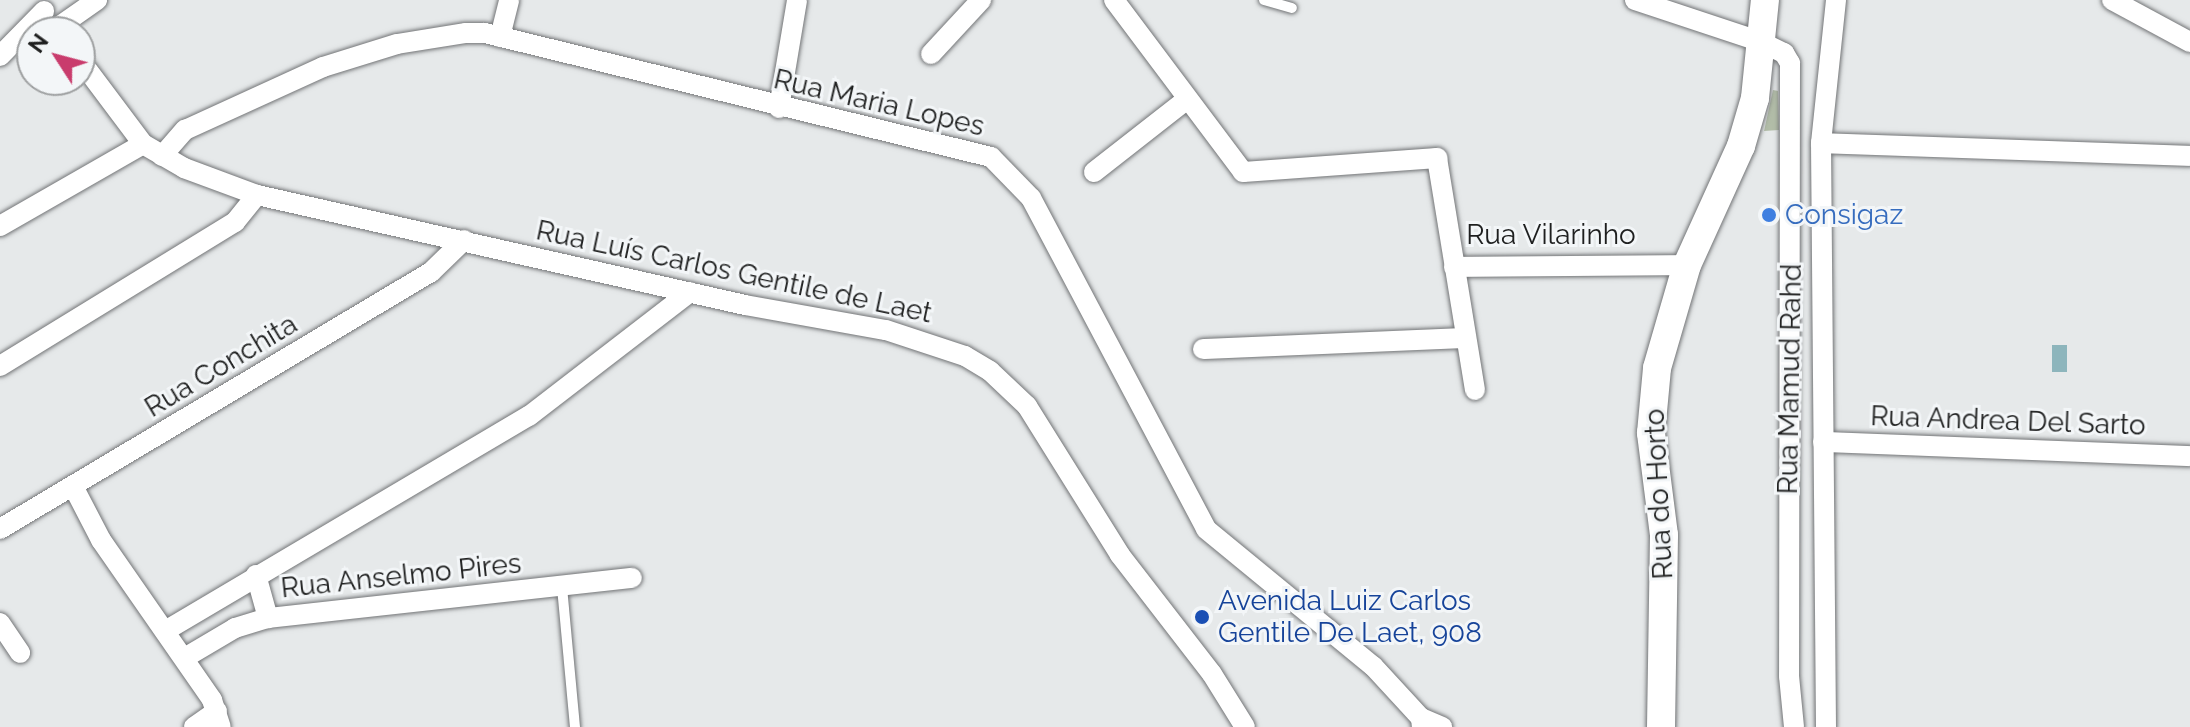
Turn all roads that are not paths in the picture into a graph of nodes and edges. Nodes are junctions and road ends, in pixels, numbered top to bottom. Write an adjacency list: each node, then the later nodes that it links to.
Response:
1 (97, 0): 13 (street)
2 (509, 0): 14 (street)
3 (797, 0): 21 (street)
4 (981, 0): 17 (street)
5 (1114, 0): 20 (street, Rua Vilarinho)
6 (1264, 0): 12 (lane)
7 (1635, 0): 15 (street)
8 (1765, 0): 15 (main road)
9 (1836, 0): 22 (street, Rua Mamud Rahd)
10 (2112, 0): 16 (street)
11 (40, 5): 18 (street)
12 (1292, 8)
13 (76, 16)
14 (500, 37): 21 (street, Rua Maria Lopes); 24 (street, Rua Maria Lopes)
15 (1759, 41): 30 (main road, Rua do Horto); 56 (street, Rua Mamud Rahd)
16 (2190, 42)
17 (931, 54)
18 (0, 56)
19 (96, 81): 23 (street, Rua Luís Carlos Gentile de Laet)
20 (1186, 100): 26 (street); 31 (street, Rua Vilarinho)
21 (779, 108): 50 (street, Rua Maria Lopes)
22 (1821, 143): 25 (street); 37 (street, Rua Mamud Rahd)
23 (143, 144): 24 (street, Rua Luís Carlos Gentile de Laet); 28 (street)
24 (162, 156): 27 (street, Rua Luís Carlos Gentile de Laet)
25 (2190, 156)
26 (1094, 172)
27 (257, 195): 29 (street, Rua Luís Carlos Gentile de Laet); 35 (street)
28 (0, 226)
29 (464, 240): 32 (street, Rua Luís Carlos Gentile de Laet); 39 (street, Rua Conchita)
30 (1687, 265): 31 (street, Rua Vilarinho); 55 (main road, Rua do Horto)
31 (1454, 267): 33 (street)
32 (690, 292): 41 (street); 53 (street, Rua Luís Carlos Gentile de Laet)
33 (1466, 338): 34 (street); 36 (street)
34 (1203, 349)
35 (0, 366)
36 (1475, 390)
37 (1823, 442): 38 (street, Rua Andrea Del Sarto); 57 (street, Rua Mamud Rahd)
38 (2190, 456)
39 (73, 486): 40 (street, Rua Conchita); 46 (street)
40 (0, 529)
41 (256, 575): 44 (street); 46 (street)
42 (632, 578): 43 (street, Rua Anselmo Pires)
43 (562, 587): 44 (street, Rua Anselmo Pires); 52 (lane)
44 (268, 618): 48 (street, Rua Anselmo Pires)
45 (0, 623): 47 (street)
46 (165, 631): 48 (street)
47 (20, 653)
48 (186, 657): 49 (street)
49 (219, 719): 51 (street)
50 (1422, 723): 54 (street)
51 (194, 727)
52 (575, 727)
53 (1245, 727)
54 (1442, 727)
55 (1661, 727)
56 (1794, 727)
57 (1826, 727)

